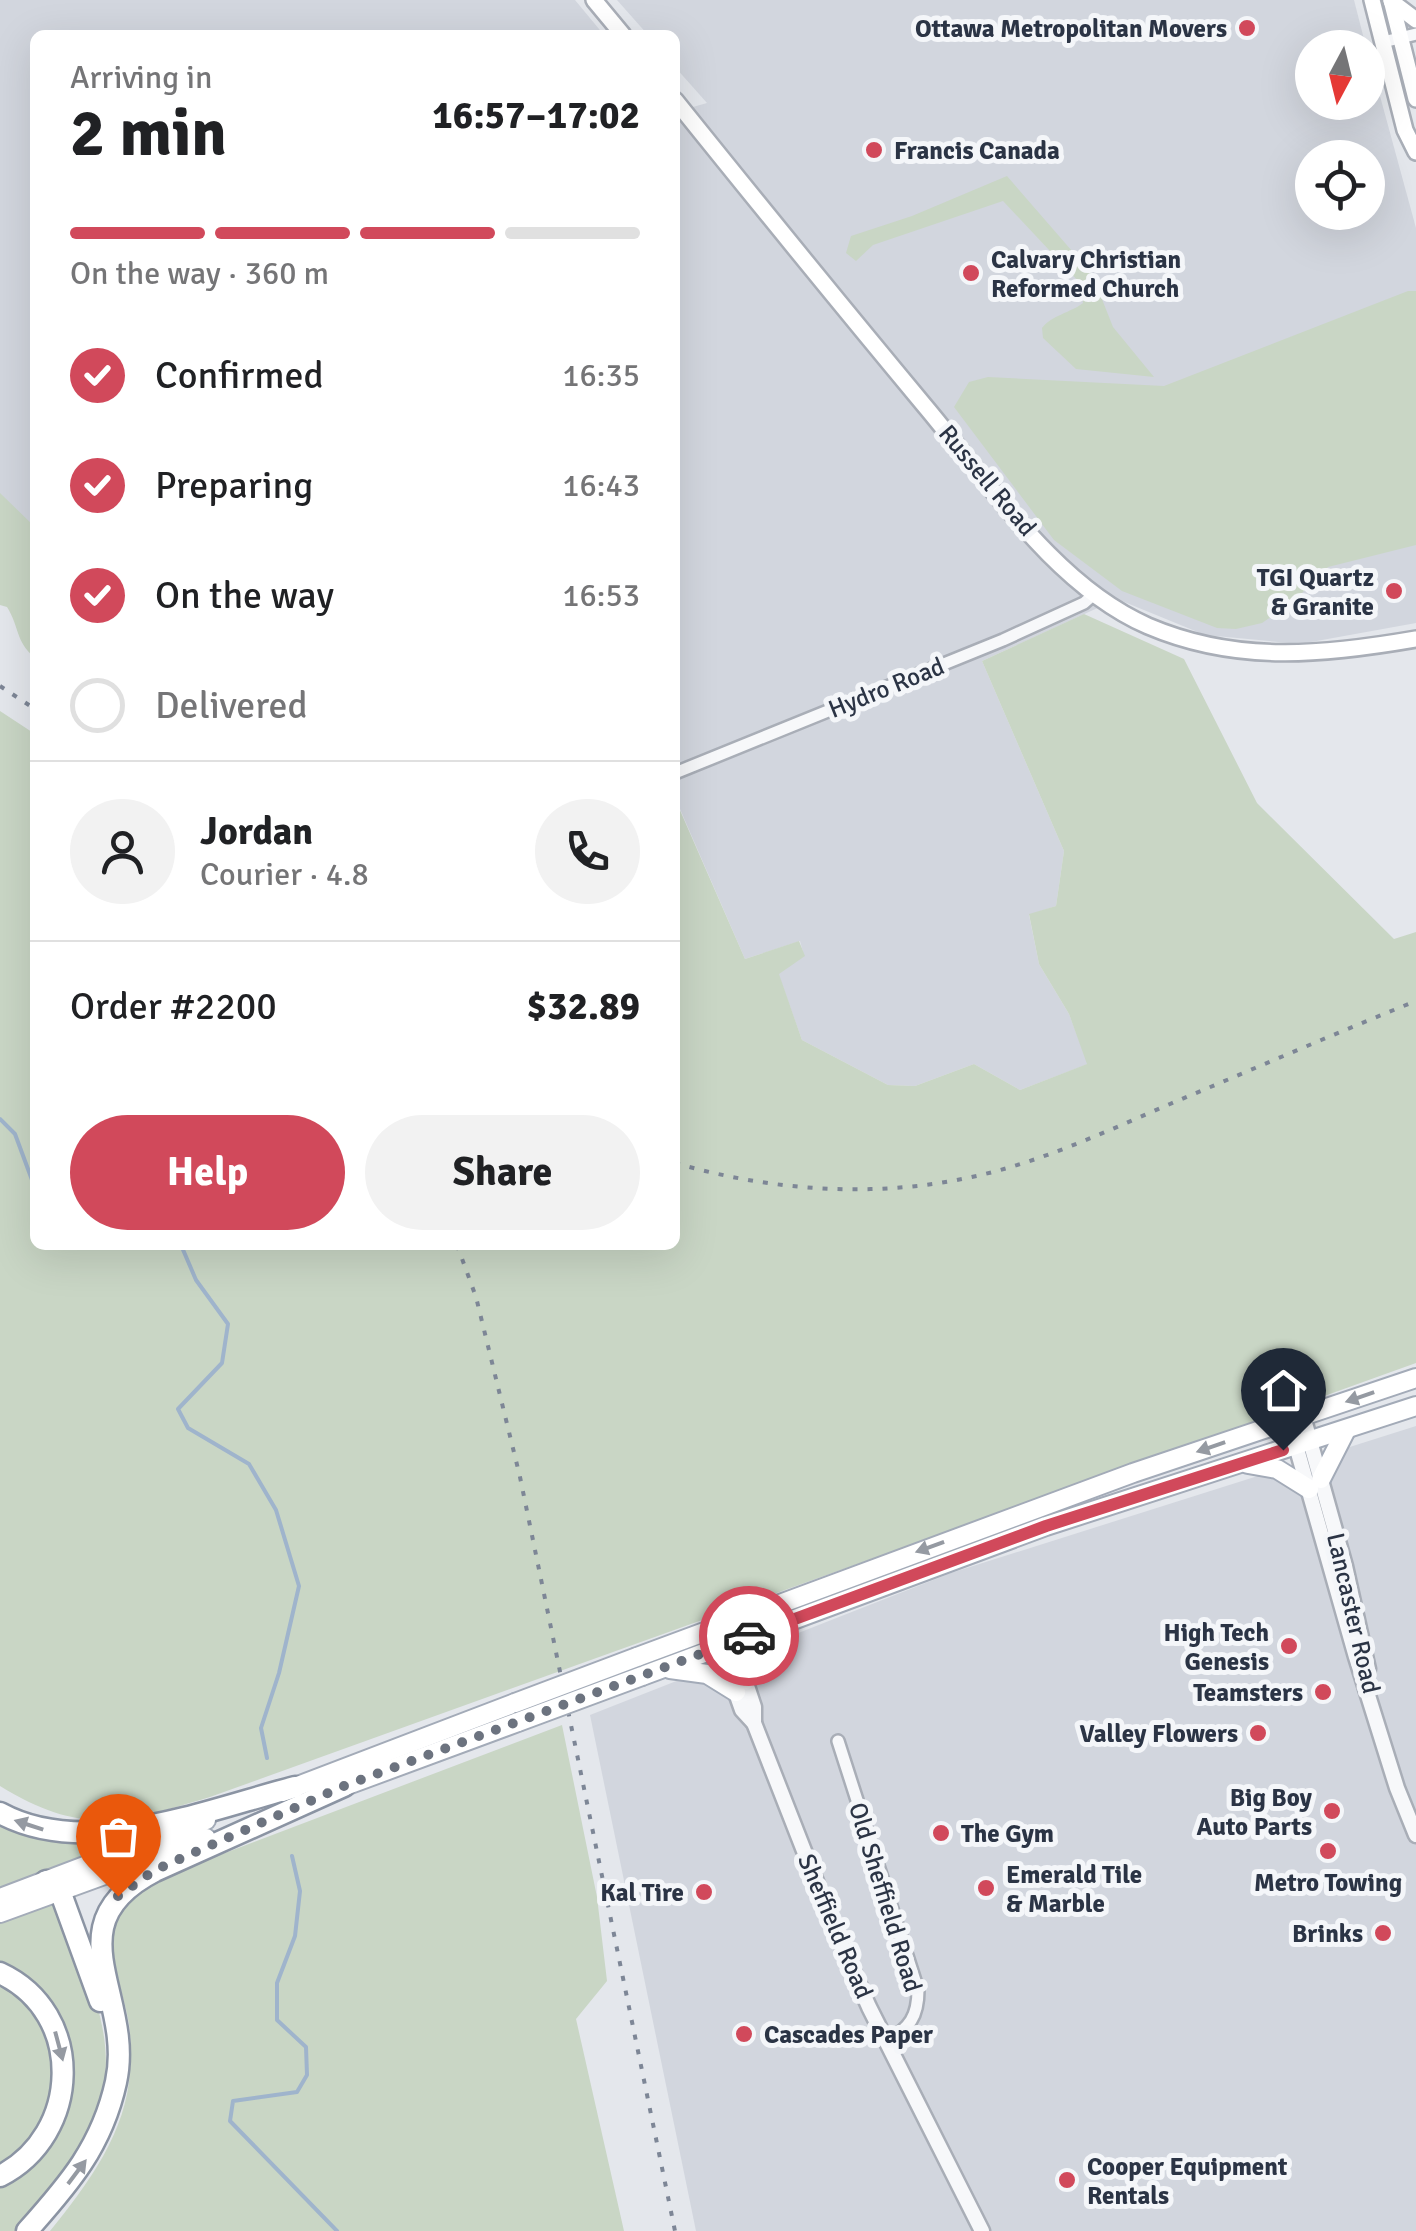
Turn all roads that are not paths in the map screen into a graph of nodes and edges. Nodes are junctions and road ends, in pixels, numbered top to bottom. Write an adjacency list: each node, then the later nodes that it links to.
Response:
1 (594, 0): 5 (main road)
2 (1372, 0): 6 (main road)
3 (1391, 0): 4 (main road); 7 (main road)
4 (1416, 20)
5 (618, 30)
6 (1379, 30)
7 (1408, 36): 9 (main road)
8 (1385, 53): 12 (main road)
9 (1414, 70): 10 (main road)
10 (1416, 98)
11 (680, 106): 13 (main road, Russell Road)
12 (1416, 152)
13 (1093, 594): 14 (main road, Russell Road); 15 (street, Hydro Road)
14 (1416, 639)
15 (680, 771)
16 (1416, 1378): 18 (main road, one-way to 18)
17 (1416, 1406): 19 (main road)
18 (1296, 1418): 20 (street, Lancaster Road); 24 (main road, one-way to 24)
19 (1346, 1430): 20 (main road); 22 (main road)
20 (1303, 1443): 21 (main road); 22 (street, Lancaster Road)
21 (1242, 1464): 22 (main road); 23 (main road)
22 (1315, 1484): 31 (street, Lancaster Road)
23 (784, 1623): 24 (main road); 26 (main road)
24 (723, 1635): 25 (main road); 26 (street, Sheffield Road); 28 (main road, bridge)
25 (651, 1673): 26 (main road); 29 (main road, bridge)
26 (741, 1686): 36 (street, Sheffield Road)
27 (838, 1741): 36 (street, Old Sheffield Road)
28 (295, 1786): 30 (highway, one-way to 30); 32 (main road)
29 (344, 1786): 32 (main road); 37 (highway)
30 (0, 1813)
31 (1416, 1835)
32 (53, 1886): 33 (main road); 34 (main road); 37 (highway)
33 (0, 1898)
34 (0, 1913)
35 (0, 1972): 38 (highway, one-way to 38)
36 (887, 2041): 40 (street, Sheffield Road)
37 (109, 2102): 39 (highway, one-way to 37)
38 (0, 2176)
39 (26, 2231)
40 (982, 2231)

